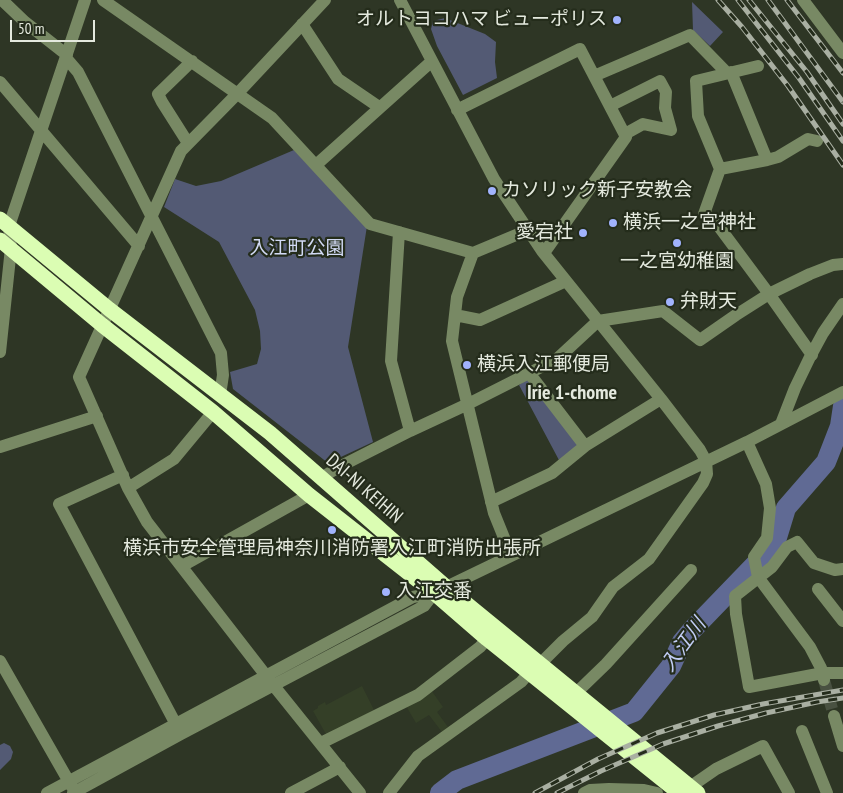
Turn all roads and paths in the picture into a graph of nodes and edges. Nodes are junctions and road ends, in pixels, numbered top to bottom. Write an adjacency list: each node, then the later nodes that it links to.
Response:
1 (2, 0): 9 (street)
2 (85, 0): 9 (street)
3 (103, 0): 10 (street)
4 (325, 0): 7 (street)
5 (400, 0): 11 (street)
6 (803, 0): 8 (street)
7 (302, 24): 16 (street); 17 (street)
8 (843, 52)
9 (67, 56): 20 (street); 27 (street)
10 (192, 61): 16 (street); 23 (street)
11 (432, 61): 17 (street); 19 (street)
12 (758, 66): 13 (street)
13 (729, 73): 14 (street); 24 (street); 26 (street)
14 (594, 76): 18 (street); 19 (street)
15 (0, 82): 20 (street)
16 (238, 93): 23 (street); 25 (street)
17 (379, 106): 25 (street)
18 (610, 106): 21 (street); 21 (street)
19 (458, 110): 29 (street)
20 (42, 130): 28 (street); 32 (street)
21 (625, 134): 34 (street)
22 (817, 141): 24 (street)
23 (188, 143): 27 (street)
24 (767, 160): 26 (street)
25 (316, 165): 30 (street)
26 (720, 170): 37 (street)
27 (152, 218): 32 (street); 48 (street)
28 (5, 222): 31 (street); 39 (highway, DAI-NI KEIHIN)
29 (528, 230): 33 (street); 34 (street)
30 (399, 232): 33 (street); 54 (street)
31 (5, 244): 41 (street); 43 (highway, DAI-NI KEIHIN)
32 (139, 246): 39 (street)
33 (473, 253): 40 (street)
34 (544, 253): 36 (street)
35 (843, 264): 37 (street)
36 (566, 281): 40 (street); 42 (street)
37 (770, 294): 42 (street); 45 (street)
38 (843, 304): 45 (street)
39 (110, 309): 43 (street); 48 (highway, DAI-NI KEIHIN)
40 (455, 315): 50 (street)
41 (2, 321): 44 (street)
42 (598, 321): 46 (street); 49 (street)
43 (102, 325): 51 (highway, DAI-NI KEIHIN); 52 (street)
44 (0, 352)
45 (812, 355): 53 (street)
46 (529, 373): 50 (street); 56 (street)
47 (843, 392): 53 (street)
48 (220, 395): 60 (highway, DAI-NI KEIHIN)
49 (661, 399): 56 (street); 58 (street)
50 (468, 404): 54 (street); 63 (street)
51 (213, 412): 61 (street); 62 (highway, DAI-NI KEIHIN)
52 (97, 416): 57 (street); 59 (street)
53 (781, 424): 55 (street)
54 (410, 431): 60 (street)
55 (746, 442): 58 (street); 68 (street)
56 (585, 446): 63 (street)
57 (0, 447)
58 (706, 461): 64 (street); 74 (street)
59 (123, 475): 61 (street); 82 (street)
60 (321, 478): 69 (highway, DAI-NI KEIHIN)
61 (128, 488): 65 (street)
62 (309, 495): 65 (street); 69 (highway, DAI-NI KEIHIN)
63 (491, 502): 64 (street)
64 (511, 555): 69 (street)
65 (182, 566): 76 (street)
66 (691, 570): 79 (street)
67 (843, 570): 68 (street)
68 (758, 577): 77 (street); 77 (street)
69 (440, 589): 72 (highway, DAI-NI KEIHIN); 74 (highway, DAI-NI KEIHIN); 76 (street); 78 (street)
70 (818, 589): 71 (street)
71 (843, 621)
72 (487, 639): 74 (highway, DAI-NI KEIHIN); 84 (street)
73 (0, 663): 87 (street)
74 (535, 668): 79 (highway, DAI-NI KEIHIN); 80 (highway, DAI-NI KEIHIN); 93 (street)
75 (843, 673): 77 (street)
76 (265, 675): 78 (street); 82 (street)
77 (824, 677)
78 (274, 686): 82 (street); 84 (street)
79 (576, 693): 80 (highway, DAI-NI KEIHIN)
80 (591, 714): 89 (highway, DAI-NI KEIHIN)
81 (834, 716): 85 (street)
82 (178, 729): 87 (street)
83 (802, 731): 96 (street)
84 (321, 743): 86 (street)
85 (843, 746)
86 (340, 767): 91 (street); 92 (street)
87 (73, 790): 90 (street)
88 (622, 791): 89 (street); 94 (street)
89 (677, 791): 95 (street)
90 (47, 793)
91 (290, 793)
92 (360, 793)
93 (389, 793)
94 (584, 793)
95 (789, 793)
96 (827, 793)

